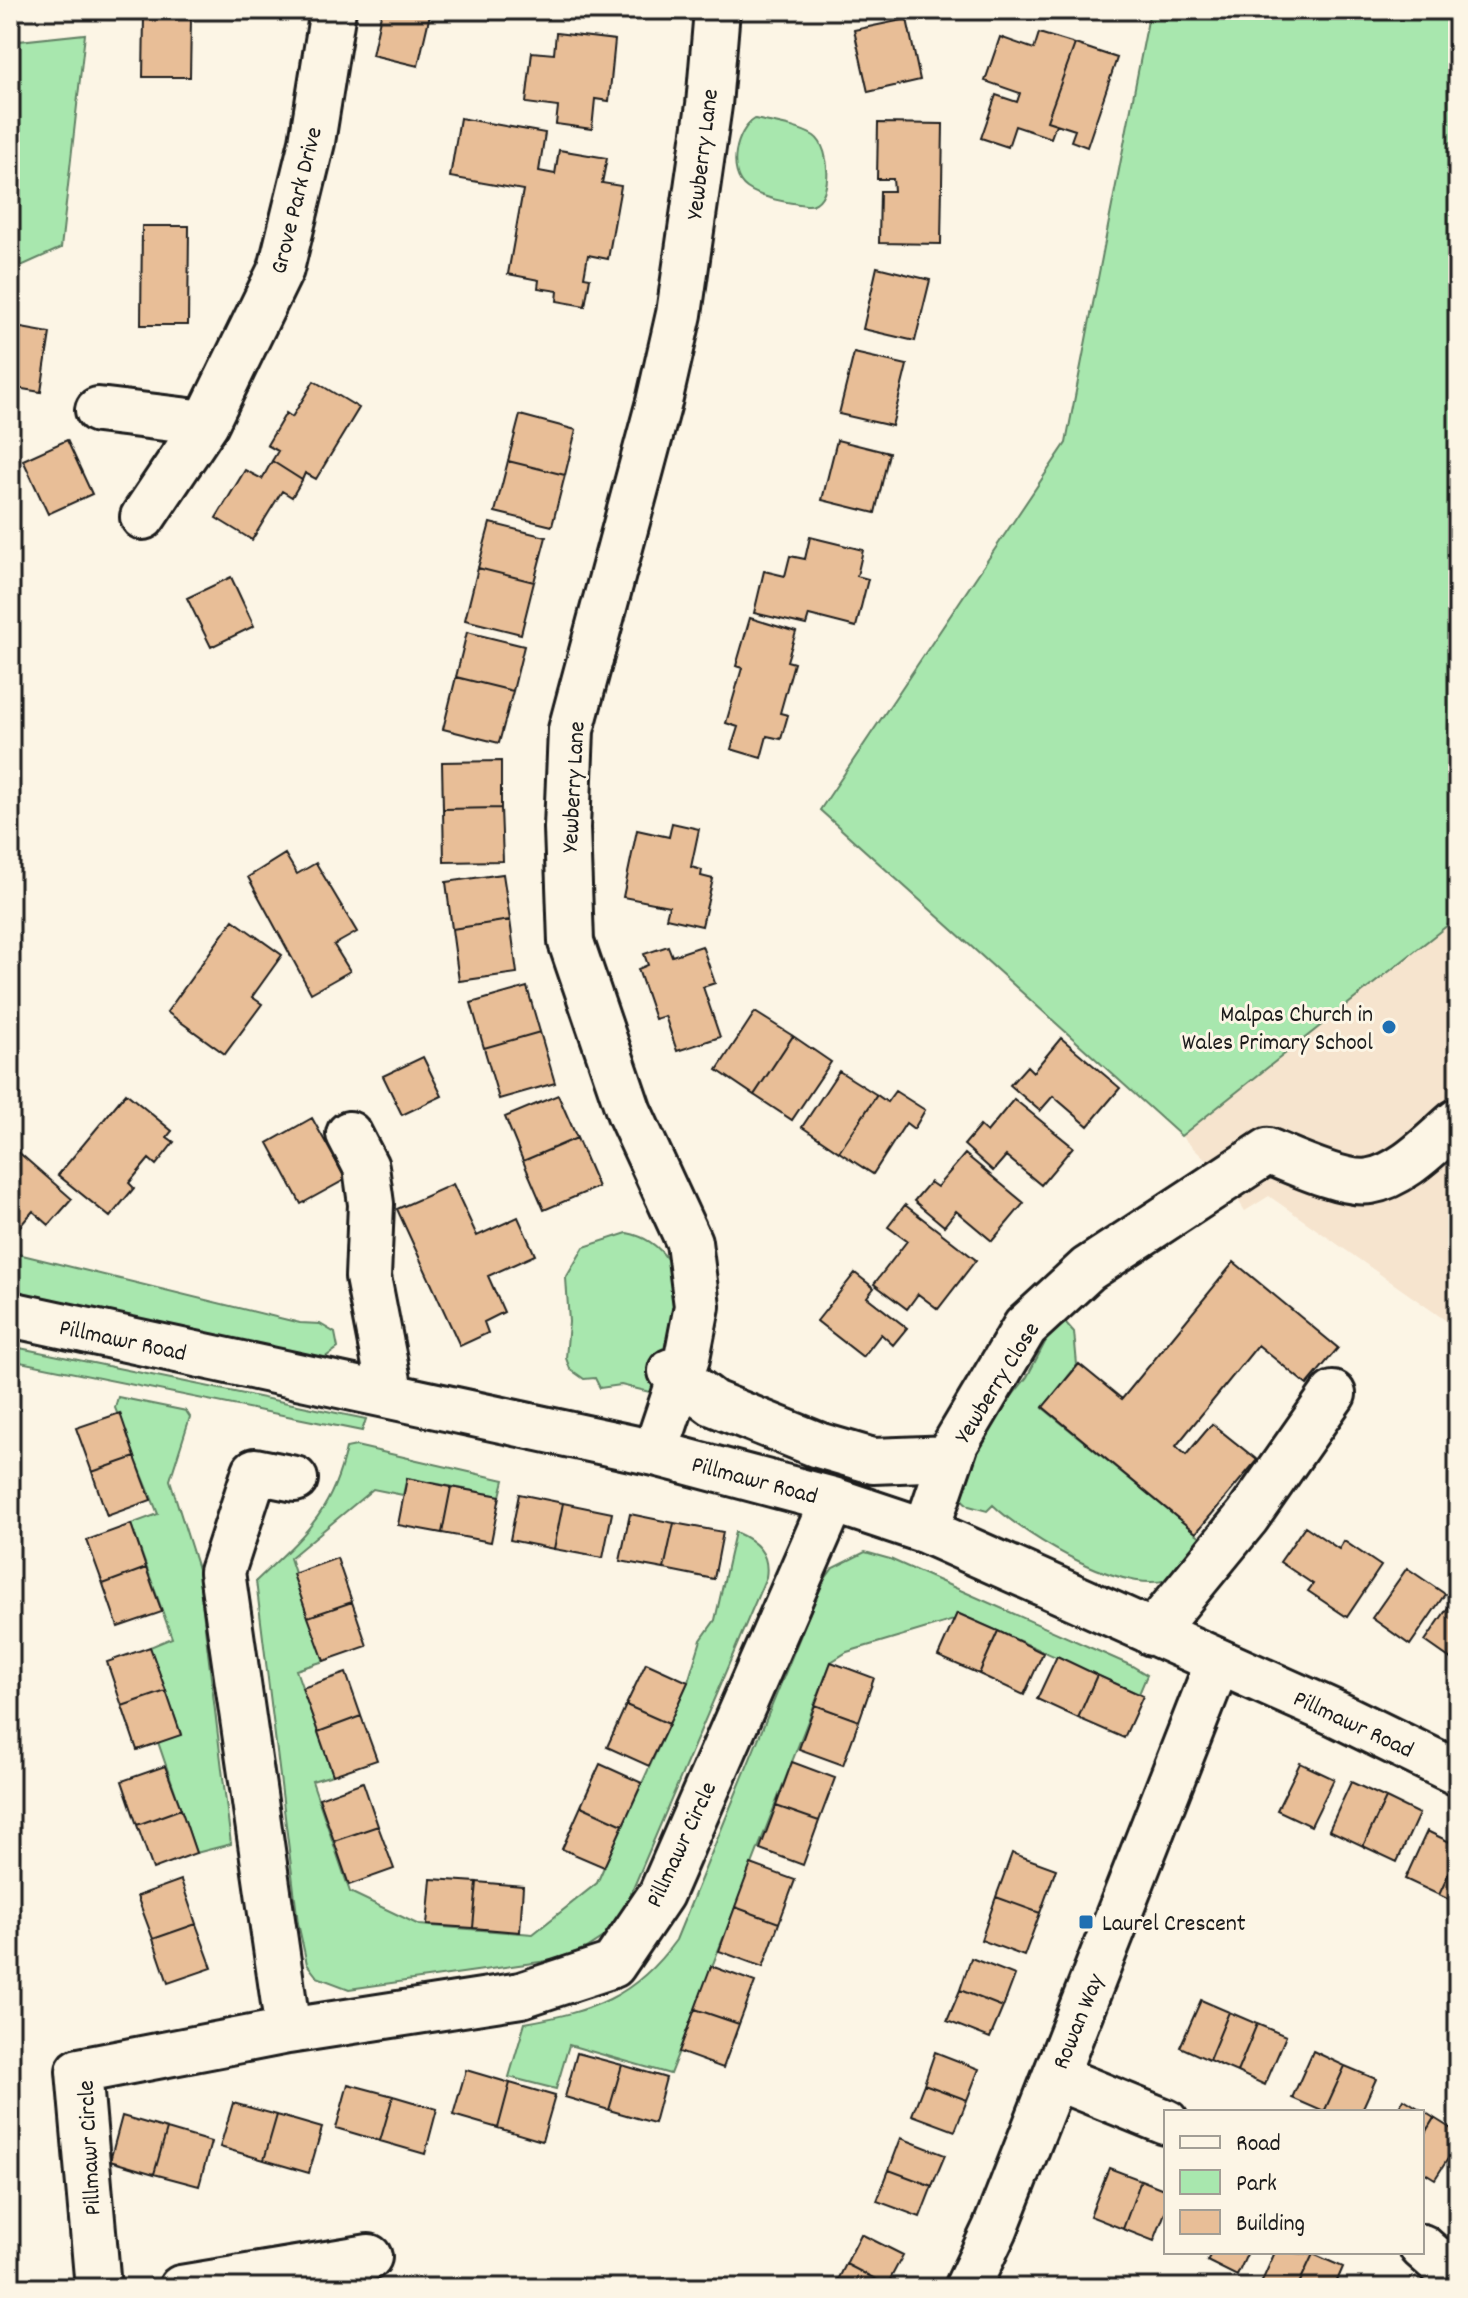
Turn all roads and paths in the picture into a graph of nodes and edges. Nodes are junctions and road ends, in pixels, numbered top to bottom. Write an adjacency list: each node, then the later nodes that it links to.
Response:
1 (333, 10): 4 (street, Grove Park Drive)
2 (717, 10): 9 (street, Yewberry Lane)
3 (98, 410): 4 (street)
4 (206, 423): 5 (street, Grove Park Drive)
5 (143, 517)
6 (1458, 1121): 13 (street, Yewberry Close)
7 (349, 1134): 11 (street)
8 (10, 1314): 11 (street, Pillmawr Road)
9 (676, 1373): 12 (street, Yewberry Lane); 13 (street)
10 (1333, 1394): 17 (street)
11 (391, 1396): 12 (street, Pillmawr Road)
12 (655, 1453): 15 (street, Pillmawr Road)
13 (951, 1458): 16 (street, Yewberry Close)
14 (295, 1479): 20 (street)
15 (833, 1500): 16 (street, Pillmawr Road); 20 (street, Pillmawr Circle)
16 (926, 1531): 17 (street, Pillmawr Road)
17 (1152, 1633): 18 (street, Pillmawr Road)
18 (1218, 1662): 19 (street, Pillmawr Road); 21 (street, Rowan Way)
19 (1458, 1773)
20 (288, 2031): 26 (street, Pillmawr Circle)
21 (1055, 2077): 22 (street); 28 (street, Rowan Way)
22 (1164, 2121)
23 (1424, 2249): 25 (street)
24 (369, 2257): 27 (street)
25 (1458, 2279)
26 (98, 2288)
27 (181, 2288)
28 (967, 2288)

